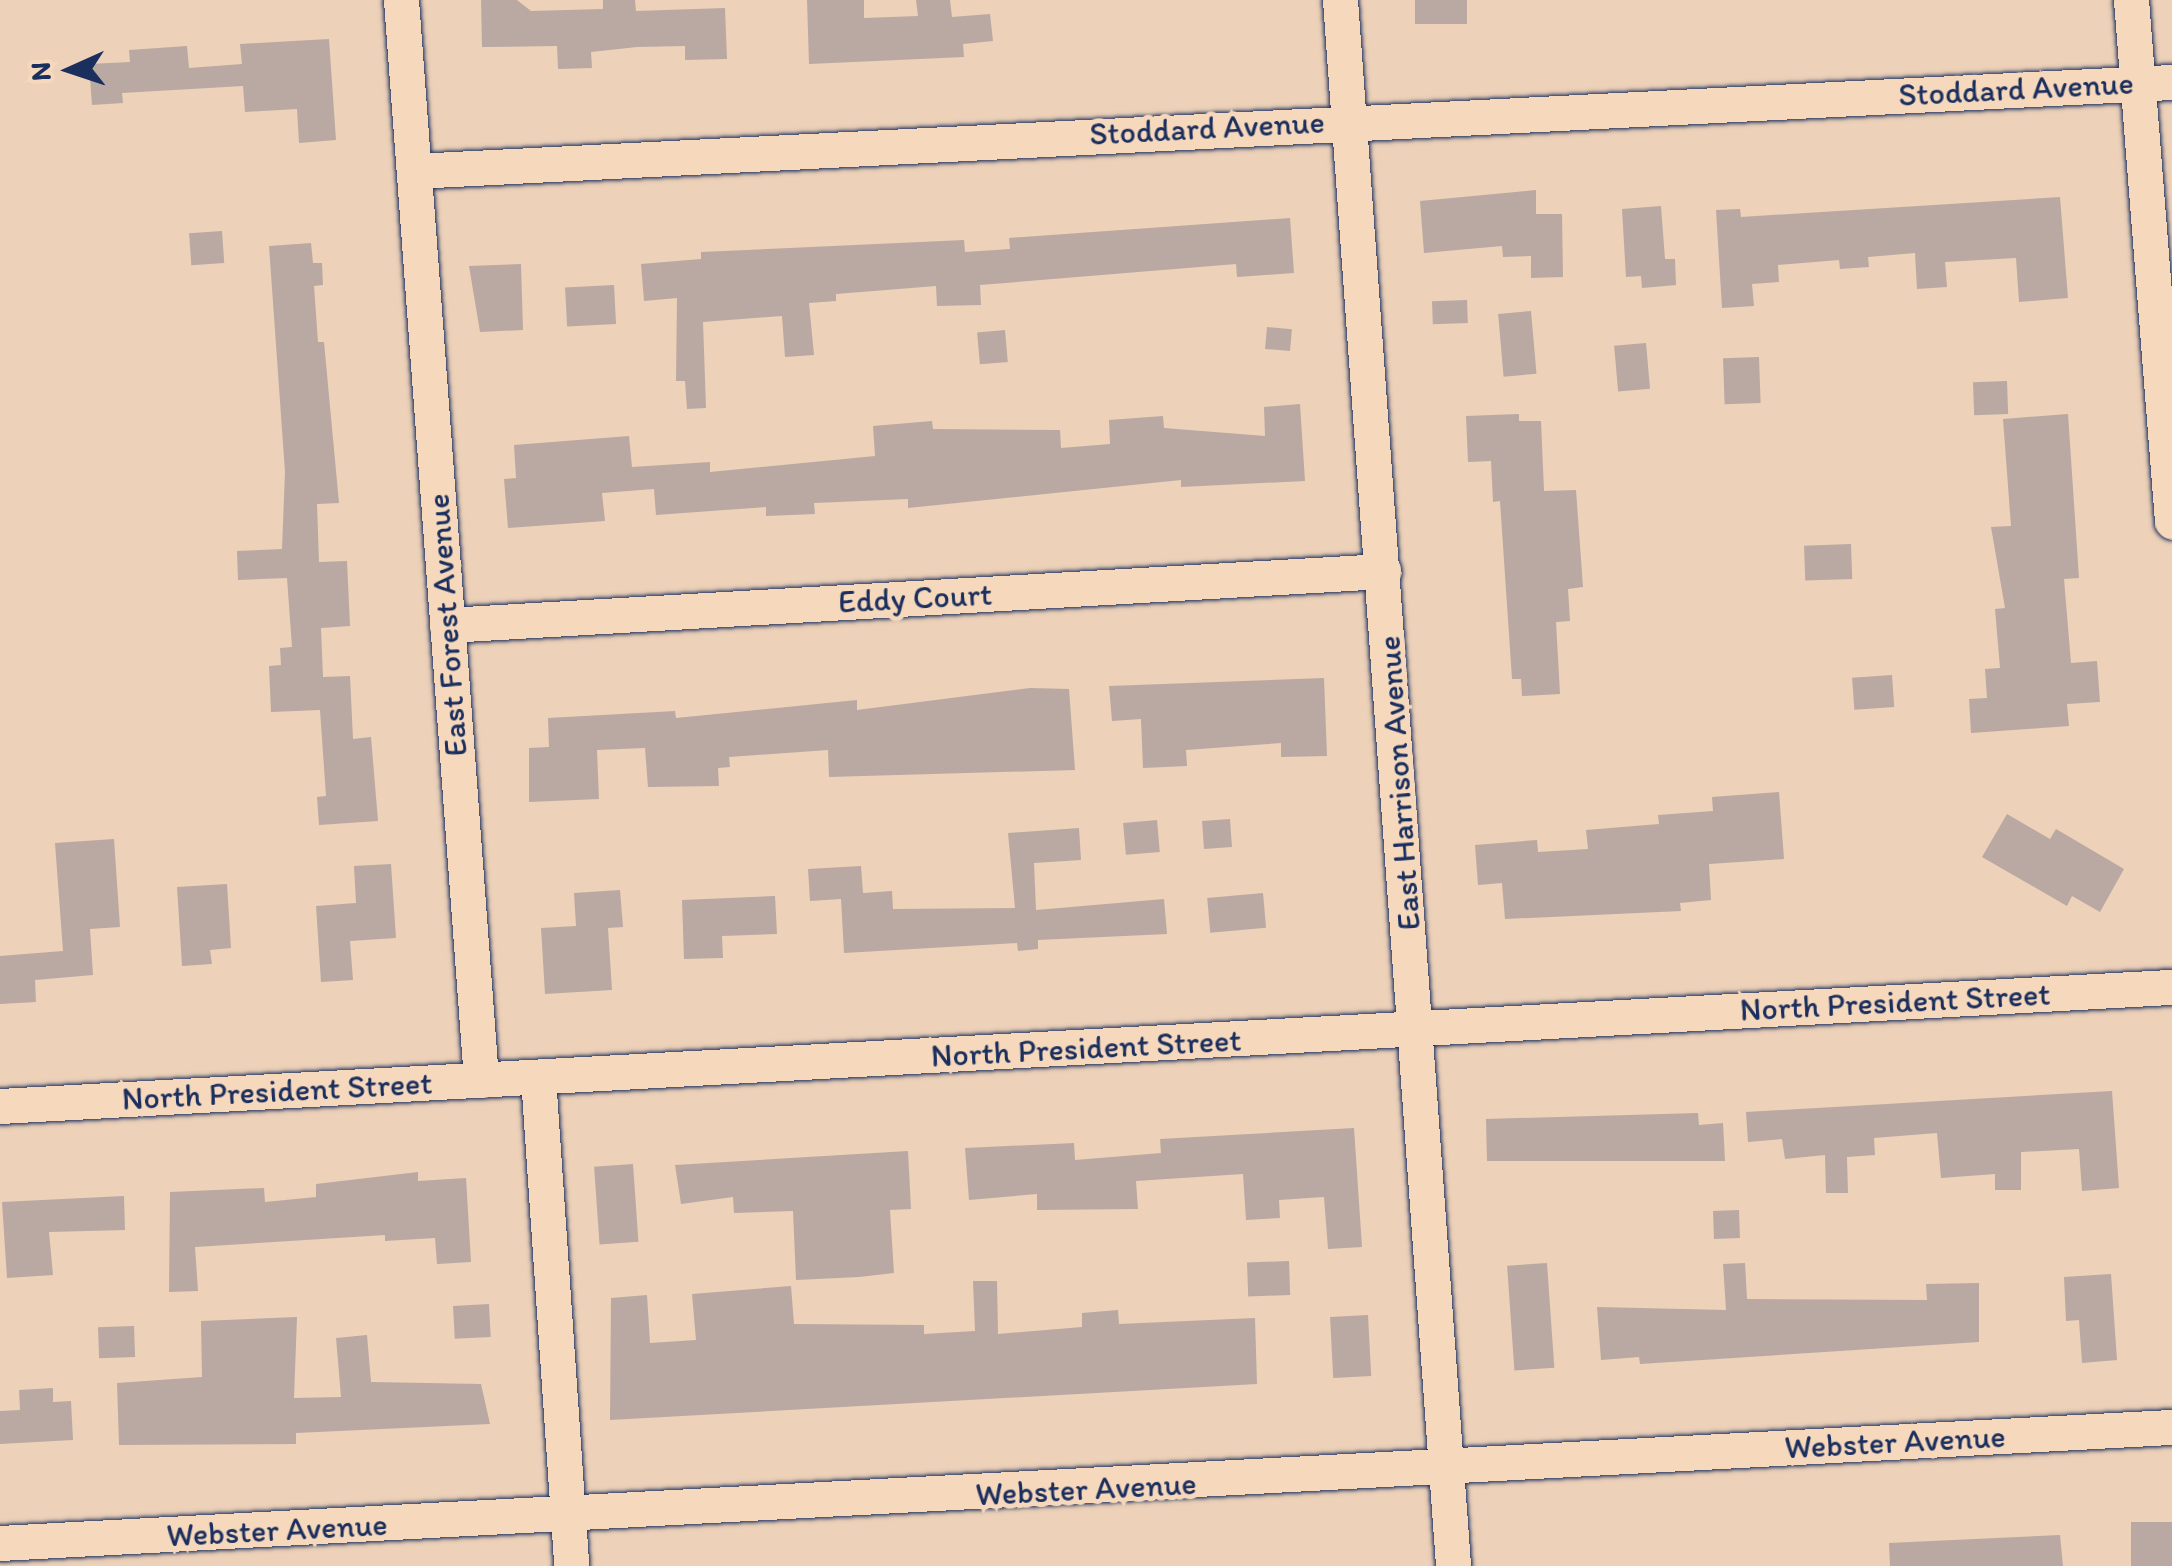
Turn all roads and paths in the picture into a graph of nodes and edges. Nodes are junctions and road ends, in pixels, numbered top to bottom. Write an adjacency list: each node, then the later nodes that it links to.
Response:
1 (401, 0): 7 (street)
2 (1340, 0): 6 (street, East Harrison Avenue)
3 (2130, 0): 5 (street)
4 (2172, 82): 5 (street, Stoddard Avenue)
5 (2136, 84): 6 (street, Stoddard Avenue); 8 (street)
6 (1349, 120): 7 (street, Stoddard Avenue); 9 (street, East Harrison Avenue)
7 (414, 170): 10 (street, East Forest Avenue)
8 (2172, 521)
9 (1383, 571): 10 (street, Eddy Court); 12 (street, East Harrison Avenue)
10 (447, 625): 14 (street, East Forest Avenue)
11 (2172, 987): 12 (street, North President Street)
12 (1415, 1030): 13 (street, North President Street); 17 (street, East Harrison Avenue)
13 (538, 1077): 14 (street, North President Street); 18 (street)
14 (481, 1080): 15 (street, North President Street)
15 (0, 1106)
16 (2172, 1427): 17 (street, Webster Avenue)
17 (1446, 1470): 18 (street, Webster Avenue); 21 (street, East Harrison Avenue)
18 (568, 1516): 19 (street, Webster Avenue); 20 (street)
19 (0, 1544)
20 (571, 1566)
21 (1453, 1566)

